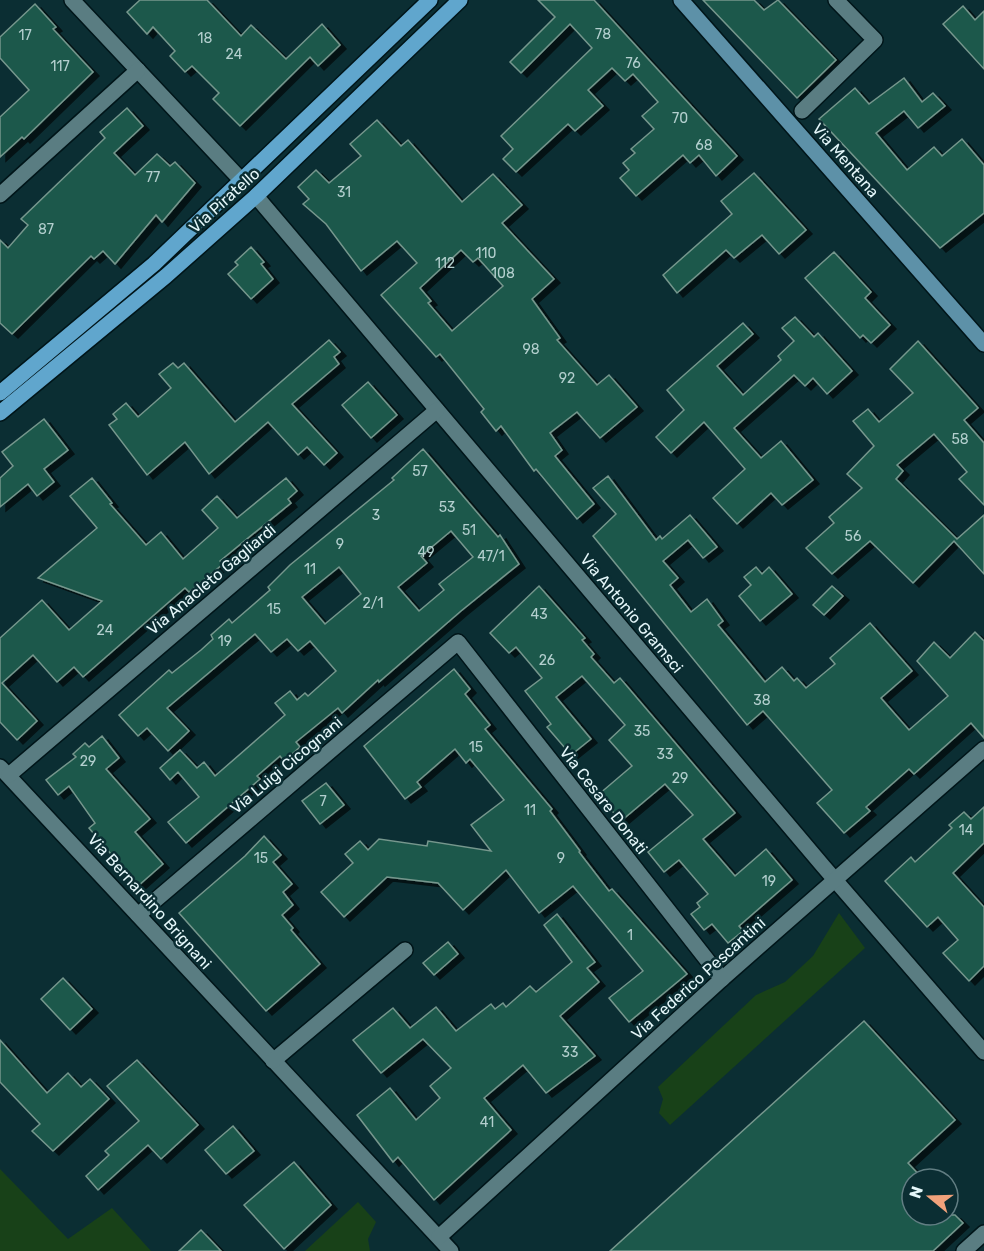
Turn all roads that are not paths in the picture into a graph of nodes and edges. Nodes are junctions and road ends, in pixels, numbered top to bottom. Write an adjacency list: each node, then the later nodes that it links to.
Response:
1 (72, 0): 6 (street)
2 (430, 0): 8 (main road, Via Piratello)
3 (460, 0): 10 (main road, Via Piratello)
4 (681, 0): 11 (main road, Via Mentana)
5 (836, 0): 7 (street)
6 (138, 70): 8 (street); 9 (street)
7 (802, 111)
8 (242, 181): 12 (main road, Via Piratello)
9 (0, 195)
10 (256, 195): 13 (street, Via Antonio Gramsci); 14 (main road, Via Piratello)
11 (984, 344)
12 (0, 393)
13 (437, 410): 17 (street, Via Anacleto Gagliardi); 18 (street, Via Antonio Gramsci)
14 (0, 413)
15 (458, 642): 19 (street, Via Luigi Cicognani); 21 (street, Via Cesare Donati)
16 (984, 749): 18 (street, Via Federico Pescantini)
17 (4, 771): 19 (street, Via Bernardino Brignani)
18 (835, 880): 21 (street, Via Federico Pescantini); 22 (street, Via Antonio Gramsci)
19 (138, 915): 23 (street, Via Bernardino Brignani)
20 (405, 950): 23 (street)
21 (722, 979): 25 (street, Via Federico Pescantini)
22 (984, 1052)
23 (273, 1061): 25 (street, Via Bernardino Brignani)
24 (984, 1233): 27 (street)
25 (439, 1238): 26 (street, Via Bernardino Brignani)
26 (451, 1251)
27 (964, 1251)

